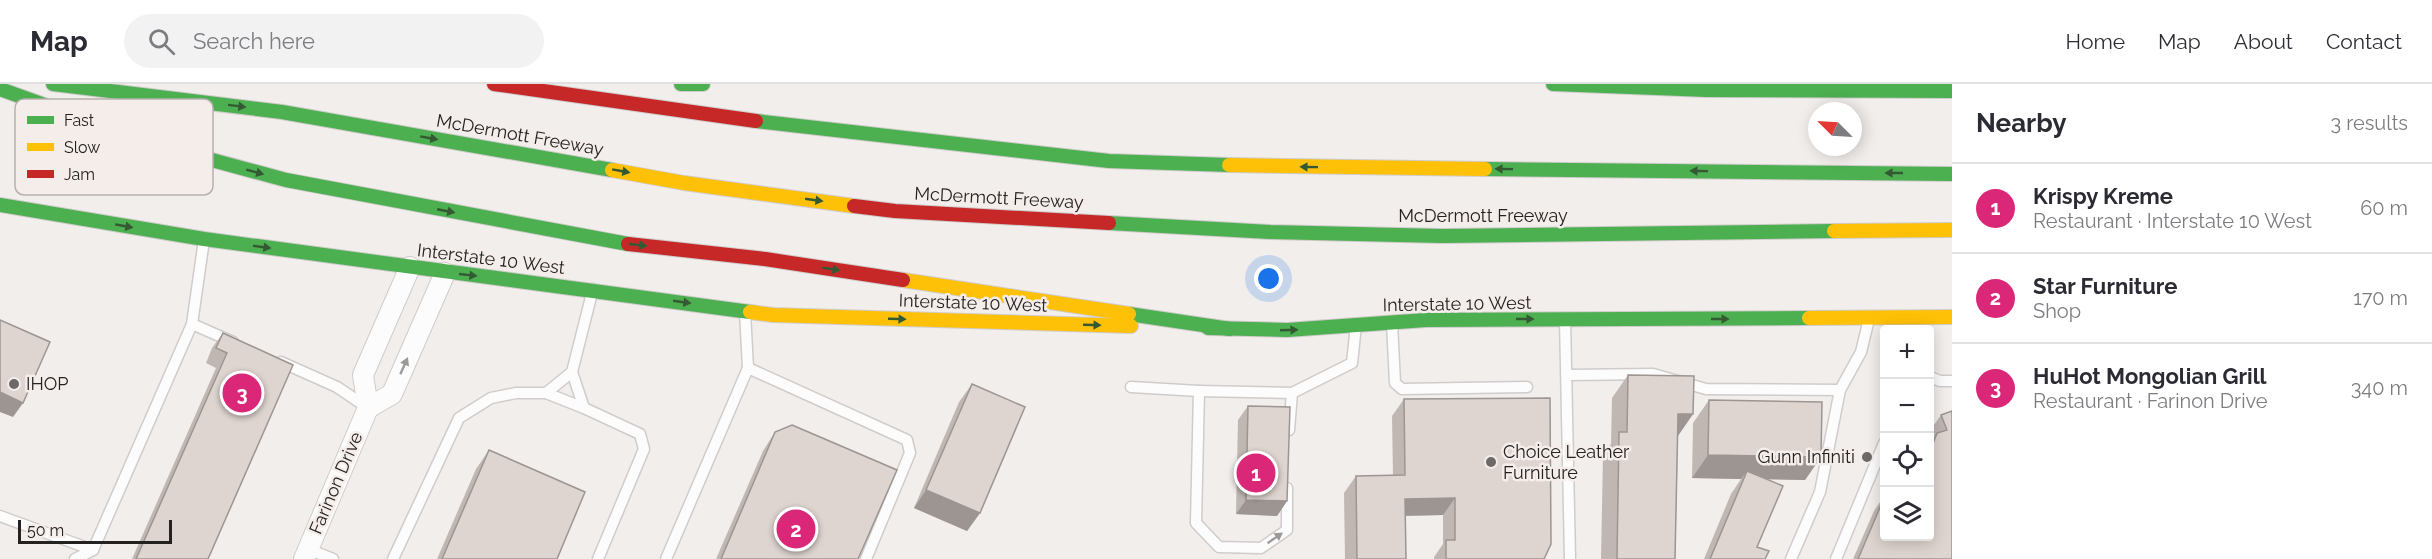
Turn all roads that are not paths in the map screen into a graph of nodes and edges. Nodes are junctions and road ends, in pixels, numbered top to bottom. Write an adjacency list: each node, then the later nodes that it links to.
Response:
1 (53, 84): 10 (main road, McDermott Freeway, one-way to 10)
2 (494, 84): 13 (main road, one-way to 2)
3 (681, 84): 4 (main road)
4 (703, 84)
5 (1553, 84): 6 (main road)
6 (1729, 87): 7 (main road)
7 (1943, 88)
8 (0, 89): 9 (main road, one-way to 9)
9 (28, 99)
10 (176, 99)
11 (213, 104): 15 (main road, McDermott Freeway, one-way to 15)
12 (213, 160): 28 (main road, one-way to 28)
13 (1952, 174)
14 (0, 205): 16 (main road, Interstate 10 West, one-way to 16)
15 (1952, 230)
16 (204, 239): 17 (main road, Interstate 10 West, one-way to 17); 25 (lane)
17 (410, 267): 18 (main road, Interstate 10 West); 42 (street)
18 (445, 273): 19 (main road, Interstate 10 West, one-way to 19); 42 (street, one-way to 18)
19 (593, 289): 20 (main road, Interstate 10 West, one-way to 20); 32 (lane)
20 (745, 312): 28 (main road, Interstate 10 West, one-way to 28); 31 (lane)
21 (1952, 317): 26 (main road, Interstate 10 West)
22 (1869, 318): 23 (main road, Interstate 10 West, one-way to 22); 26 (main road, Interstate 10 West); 38 (lane)
23 (1565, 319): 24 (main road, Interstate 10 West, one-way to 23); 33 (lane)
24 (1392, 322): 27 (main road, Interstate 10 West); 37 (lane)
25 (192, 324): 29 (lane); 48 (lane)
26 (1928, 324)
27 (1356, 325): 28 (main road, Interstate 10 West, one-way to 27); 41 (lane)
28 (1230, 329)
29 (244, 346)
30 (275, 360): 42 (lane)
31 (748, 368): 54 (lane); 55 (lane)
32 (572, 372): 40 (lane); 43 (lane)
33 (1567, 375): 38 (lane); 56 (lane)
34 (1934, 379): 35 (lane)
35 (1952, 381)
36 (1131, 387): 39 (lane)
37 (1527, 387)
38 (1840, 390): 57 (lane)
39 (1199, 392): 41 (lane); 46 (lane, one-way to 46)
40 (546, 393): 43 (lane); 52 (lane)
41 (1292, 393): 44 (lane)
42 (368, 408): 49 (street, Farinon Drive)
43 (584, 408): 53 (lane)
44 (1288, 443)
45 (1880, 454): 58 (lane)
46 (1287, 475)
47 (0, 516): 48 (lane)
48 (93, 550): 50 (lane)
49 (306, 554): 51 (lane)
50 (75, 559)
51 (333, 559)
52 (393, 559)
53 (598, 559)
54 (666, 559)
55 (866, 559)
56 (1570, 559)
57 (1791, 559)
58 (1836, 559)

